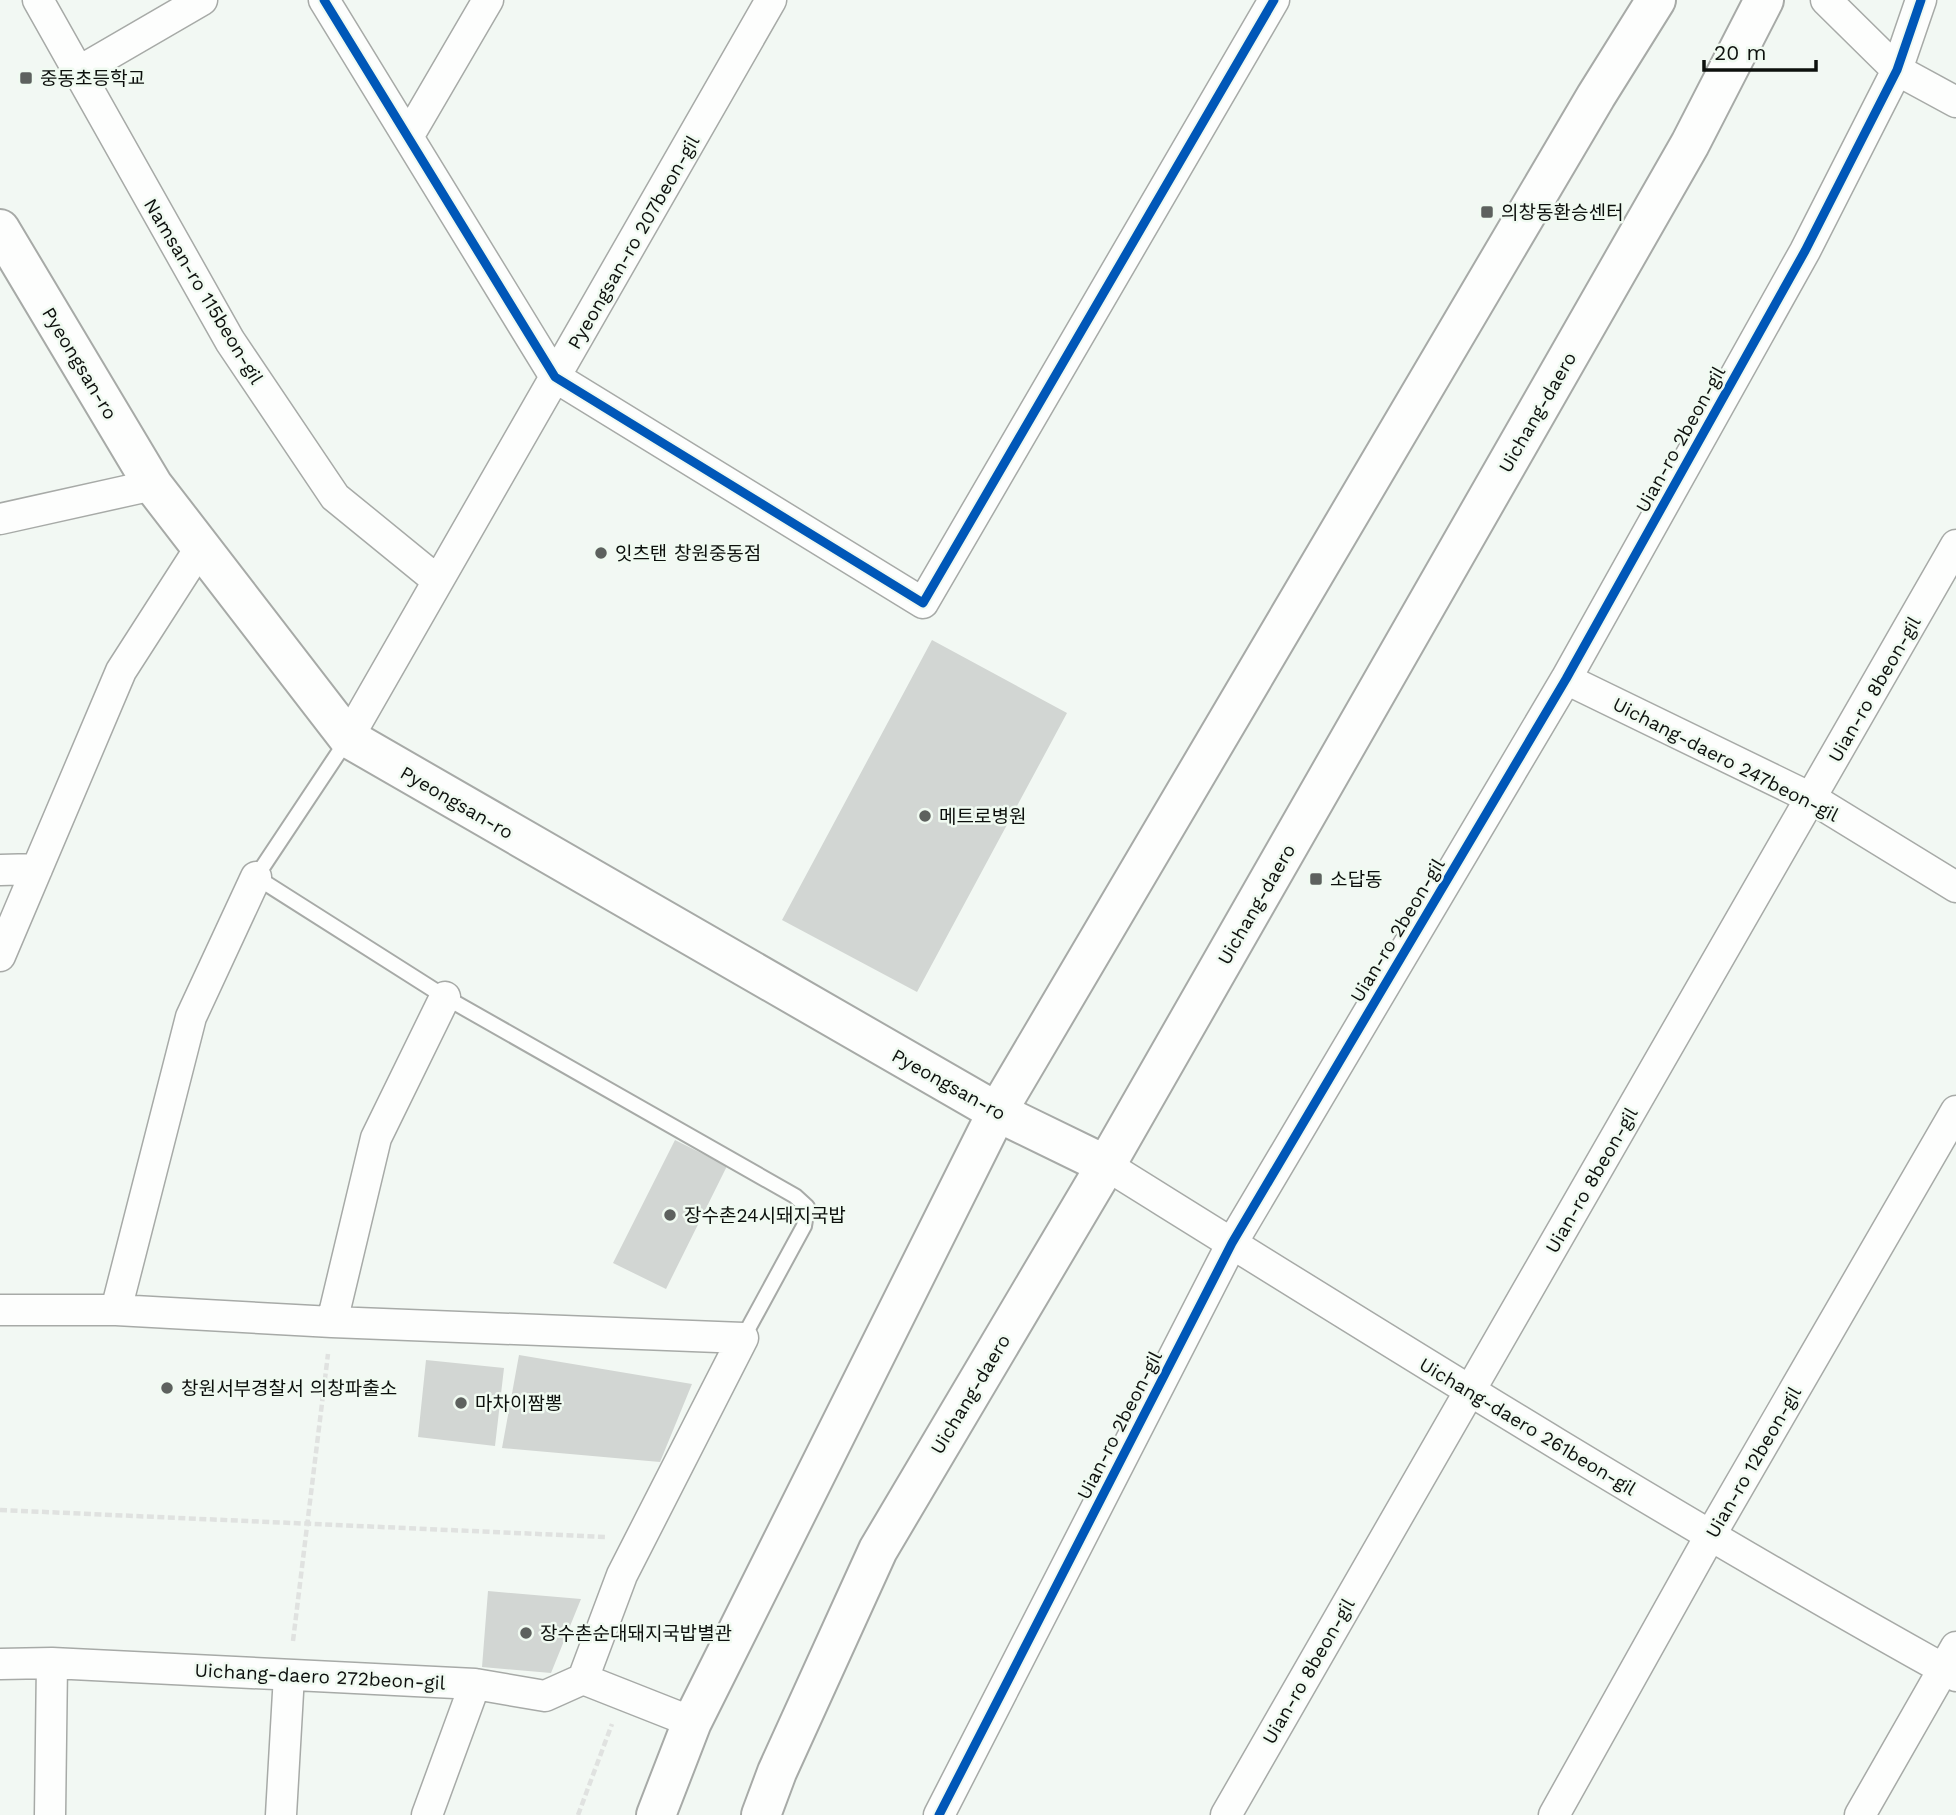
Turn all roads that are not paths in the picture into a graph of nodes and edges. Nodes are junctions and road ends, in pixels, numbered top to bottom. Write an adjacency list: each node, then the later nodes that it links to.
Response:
1 (38, 0): 12 (street, Namsan-ro 115beon-gil)
2 (202, 0): 12 (street)
3 (324, 0): 14 (street)
4 (488, 0): 14 (street)
5 (771, 0): 16 (street, Pyeongsan-ro 207beon-gil)
6 (1273, 0): 16 (street)
7 (1656, 0): 32 (main road)
8 (1765, 0): 33 (main road, Uichang-daero)
9 (1826, 0): 11 (street)
10 (1921, 0): 11 (street, Uian-ro 2beon-gil)
11 (1897, 70): 13 (street); 22 (street, Uian-ro 2beon-gil)
12 (78, 72): 21 (street, Namsan-ro 115beon-gil)
13 (1956, 102)
14 (408, 137): 16 (street)
15 (0, 229): 17 (main road, Pyeongsan-ro)
16 (555, 377): 21 (street, Pyeongsan-ro 207beon-gil)
17 (153, 485): 18 (street); 20 (main road, Pyeongsan-ro)
18 (0, 519)
19 (1956, 545): 24 (street, Uian-ro 8beon-gil)
20 (200, 548): 23 (main road, Pyeongsan-ro); 25 (street)
21 (438, 580): 23 (street, Pyeongsan-ro 207beon-gil)
22 (1566, 679): 24 (street, Uichang-daero 247beon-gil); 34 (street, Uian-ro 2beon-gil)
23 (348, 738): 27 (lane); 32 (main road, Pyeongsan-ro)
24 (1811, 798): 28 (street, Uichang-daero 247beon-gil); 39 (street, Uian-ro 8beon-gil)
25 (37, 869): 26 (street); 29 (street)
26 (0, 870)
27 (256, 877): 30 (lane); 36 (street)
28 (1956, 887)
29 (0, 956)
30 (445, 997): 37 (street); 38 (lane)
31 (1956, 1111): 40 (street, Uian-ro 12beon-gil)
32 (997, 1112): 33 (main road, Pyeongsan-ro); 47 (main road)
33 (1106, 1165): 34 (street, Uichang-daero 261beon-gil); 52 (main road, Uichang-daero)
34 (1232, 1243): 39 (street, Uichang-daero 261beon-gil); 53 (street, Uian-ro 2beon-gil)
35 (0, 1310): 36 (street)
36 (116, 1310): 37 (street)
37 (332, 1322): 38 (street)
38 (743, 1338): 45 (street)
39 (1468, 1391): 40 (street, Uichang-daero 261beon-gil); 54 (street, Uian-ro 8beon-gil)
40 (1710, 1536): 43 (street, Uichang-daero 261beon-gil); 55 (street, Uian-ro 12beon-gil)
41 (52, 1663): 42 (street, Uichang-daero 272beon-gil); 44 (street, Uichang-daero 272beon-gil); 48 (street)
42 (0, 1664)
43 (1952, 1664): 56 (street)
44 (289, 1675): 46 (street, Uichang-daero 272beon-gil); 49 (street)
45 (583, 1679): 46 (street, Uichang-daero 272beon-gil); 47 (street)
46 (475, 1684): 50 (street)
47 (692, 1722): 51 (main road)
48 (50, 1815)
49 (281, 1815)
50 (427, 1815)
51 (656, 1815)
52 (761, 1815)
53 (939, 1815)
54 (1226, 1815)
55 (1554, 1815)
56 (1860, 1815)

